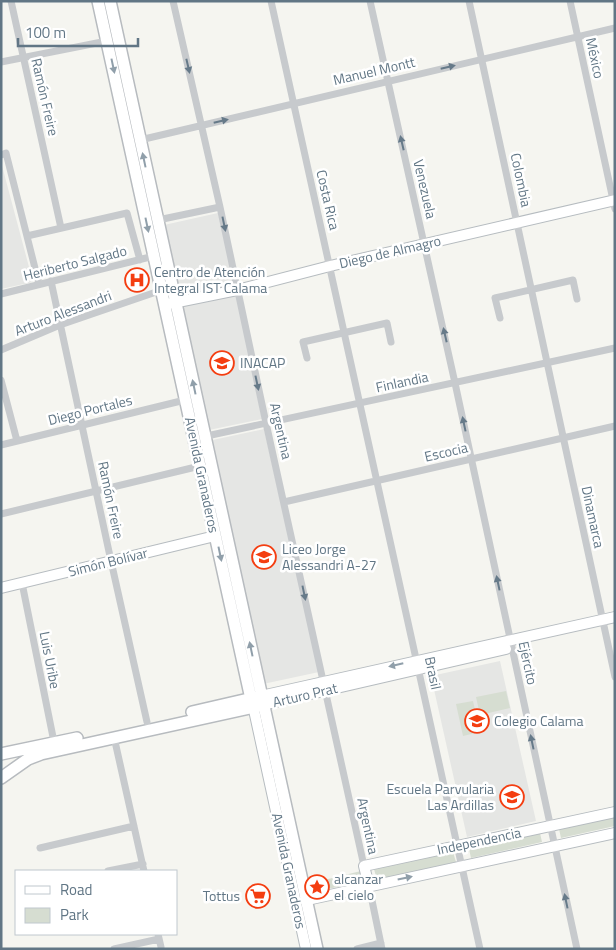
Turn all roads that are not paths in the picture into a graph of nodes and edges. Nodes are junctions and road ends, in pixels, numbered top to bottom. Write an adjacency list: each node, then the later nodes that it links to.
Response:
1 (11, 1): 12 (street, Ramón Freire)
2 (98, 1): 11 (main road, Avenida Granaderos)
3 (110, 1): 18 (main road, Avenida Granaderos)
4 (173, 1): 17 (street, Argentina, one-way to 17)
5 (271, 1): 16 (street, Costa Rica)
6 (370, 1): 15 (street, Venezuela)
7 (469, 1): 13 (street, Colombia)
8 (570, 1): 10 (street, México)
9 (615, 28): 10 (street, Manuel Montt)
10 (578, 36): 13 (street, Manuel Montt); 20 (street, México)
11 (107, 41): 12 (street); 27 (main road, Avenida Granaderos, one-way to 27)
12 (23, 58): 14 (street); 24 (street, Ramón Freire)
13 (482, 59): 15 (street, Manuel Montt, one-way to 13); 23 (street, Colombia)
14 (1, 62)
15 (388, 81): 16 (street, Manuel Montt); 26 (street, Venezuela, one-way to 15)
16 (294, 104): 17 (street, Manuel Montt, one-way to 16); 29 (street, Costa Rica)
17 (202, 125): 18 (street, Manuel Montt); 21 (street, Argentina)
18 (140, 140): 22 (main road, Avenida Granaderos, one-way to 18)
19 (4, 154): 25 (street)
20 (614, 203): 23 (street, Diego de Almagro)
21 (220, 207): 22 (street); 33 (street, Argentina, one-way to 33)
22 (158, 220): 37 (main road, Avenida Granaderos)
23 (517, 222): 26 (street, Diego de Almagro); 34 (street, Colombia)
24 (62, 228): 25 (street); 28 (street)
25 (27, 236): 31 (street)
26 (424, 244): 29 (street, Diego de Almagro); 47 (street, Venezuela, one-way to 26)
27 (154, 256): 28 (street, Heriberto Salgado); 32 (main road, Avenida Granaderos)
28 (140, 260): 30 (street, Heriberto Salgado)
29 (330, 266): 33 (street, Diego de Almagro); 40 (street, Costa Rica)
30 (51, 282): 31 (street, Heriberto Salgado); 39 (street, Ramón Freire)
31 (39, 284): 35 (street, Heriberto Salgado)
32 (162, 290): 37 (main road, Avenida Granaderos); 39 (street, Arturo Alessandri)
33 (237, 290): 37 (street, Diego de Almagro); 50 (street, Argentina, one-way to 50)
34 (532, 290): 36 (street); 38 (street); 45 (street, Colombia)
35 (1, 294)
36 (577, 299)
37 (170, 304): 48 (main road, Avenida Granaderos); 53 (main road, Avenida Granaderos, one-way to 37)
38 (500, 318)
39 (60, 325): 43 (street, Arturo Alessandri); 51 (street, Ramón Freire)
40 (345, 333): 41 (street); 44 (street); 49 (street, Costa Rica)
41 (391, 342)
42 (615, 348): 45 (street, Finlandia)
43 (1, 350)
44 (307, 358)
45 (547, 363): 47 (street, Finlandia); 54 (street, Dinamarca)
46 (1, 380): 55 (street)
47 (455, 383): 49 (street, Finlandia); 57 (street, Ejército, one-way to 47)
48 (186, 400): 51 (street, Diego Portales); 53 (main road, Avenida Granaderos)
49 (360, 404): 50 (street, Finlandia); 59 (street, Brasil)
50 (266, 423): 53 (street, Finlandia); 61 (street, Argentina)
51 (82, 424): 55 (street, Diego Portales); 60 (street, Ramón Freire)
52 (615, 426): 54 (street, Escocia)
53 (200, 437): 58 (main road, Avenida Granaderos); 74 (main road, Avenida Granaderos, one-way to 53)
54 (563, 438): 57 (street, Escocia); 68 (street, Dinamarca)
55 (17, 441): 56 (street, Diego Portales)
56 (1, 445)
57 (472, 459): 59 (street, Escocia); 70 (street, Ejército, one-way to 57)
58 (200, 466): 60 (street); 63 (main road, Avenida Granaderos)
59 (378, 481): 61 (street, Escocia); 71 (street, Brasil)
60 (96, 490): 62 (street); 64 (street, Ramón Freire)
61 (284, 502): 73 (street, Argentina, one-way to 73)
62 (1, 514)
63 (215, 536): 64 (street, Simón Bolívar); 74 (main road, Avenida Granaderos, one-way to 74)
64 (111, 561): 65 (street, Simón Bolívar); 75 (street, Ramón Freire)
65 (22, 583): 66 (street, Simón Bolívar); 77 (street, Luis Uribe)
66 (1, 588)
67 (615, 617): 68 (street, Arturo Prat)
68 (603, 623): 69 (street, Arturo Prat); 70 (street, Arturo Prat); 72 (street, Dinamarca)
69 (615, 624)
70 (511, 644): 71 (street, Arturo Prat); 82 (street, Ejército, one-way to 70)
71 (419, 665): 73 (street, Arturo Prat); 84 (street, Brasil)
72 (615, 677)
73 (324, 686): 74 (street, Arturo Prat); 87 (street, Argentina)
74 (257, 702): 75 (main road, Arturo Prat); 76 (main road, Arturo Prat); 92 (main road, Avenida Granaderos); 96 (street, Avenida Granaderos)
75 (147, 722): 77 (main road, Arturo Prat)
76 (114, 737): 79 (main road, Arturo Prat); 81 (street)
77 (54, 742): 78 (main road, Arturo Prat)
78 (1, 754)
79 (1, 778)
80 (615, 812): 82 (street, Independencia)
81 (134, 826): 86 (street); 89 (street)
82 (550, 826): 84 (street, Independencia); 85 (street, Ejército)
83 (615, 833): 85 (street, Independencia)
84 (458, 846): 87 (street, Independencia); 88 (street, Brasil)
85 (555, 846): 88 (street, Independencia); 100 (street, Ejército, one-way to 85)
86 (40, 848)
87 (364, 866): 91 (street)
88 (462, 866): 91 (street, Independencia, one-way to 88); 99 (street, Brasil)
89 (143, 867): 90 (street)
90 (117, 870)
91 (368, 886): 92 (street, Independencia); 94 (street)
92 (306, 900): 97 (main road, Avenida Granaderos)
93 (159, 940): 95 (street)
94 (382, 946): 98 (street)
95 (114, 949)
96 (306, 949)
97 (317, 949)
98 (357, 949)
99 (480, 949)
100 (577, 949)

